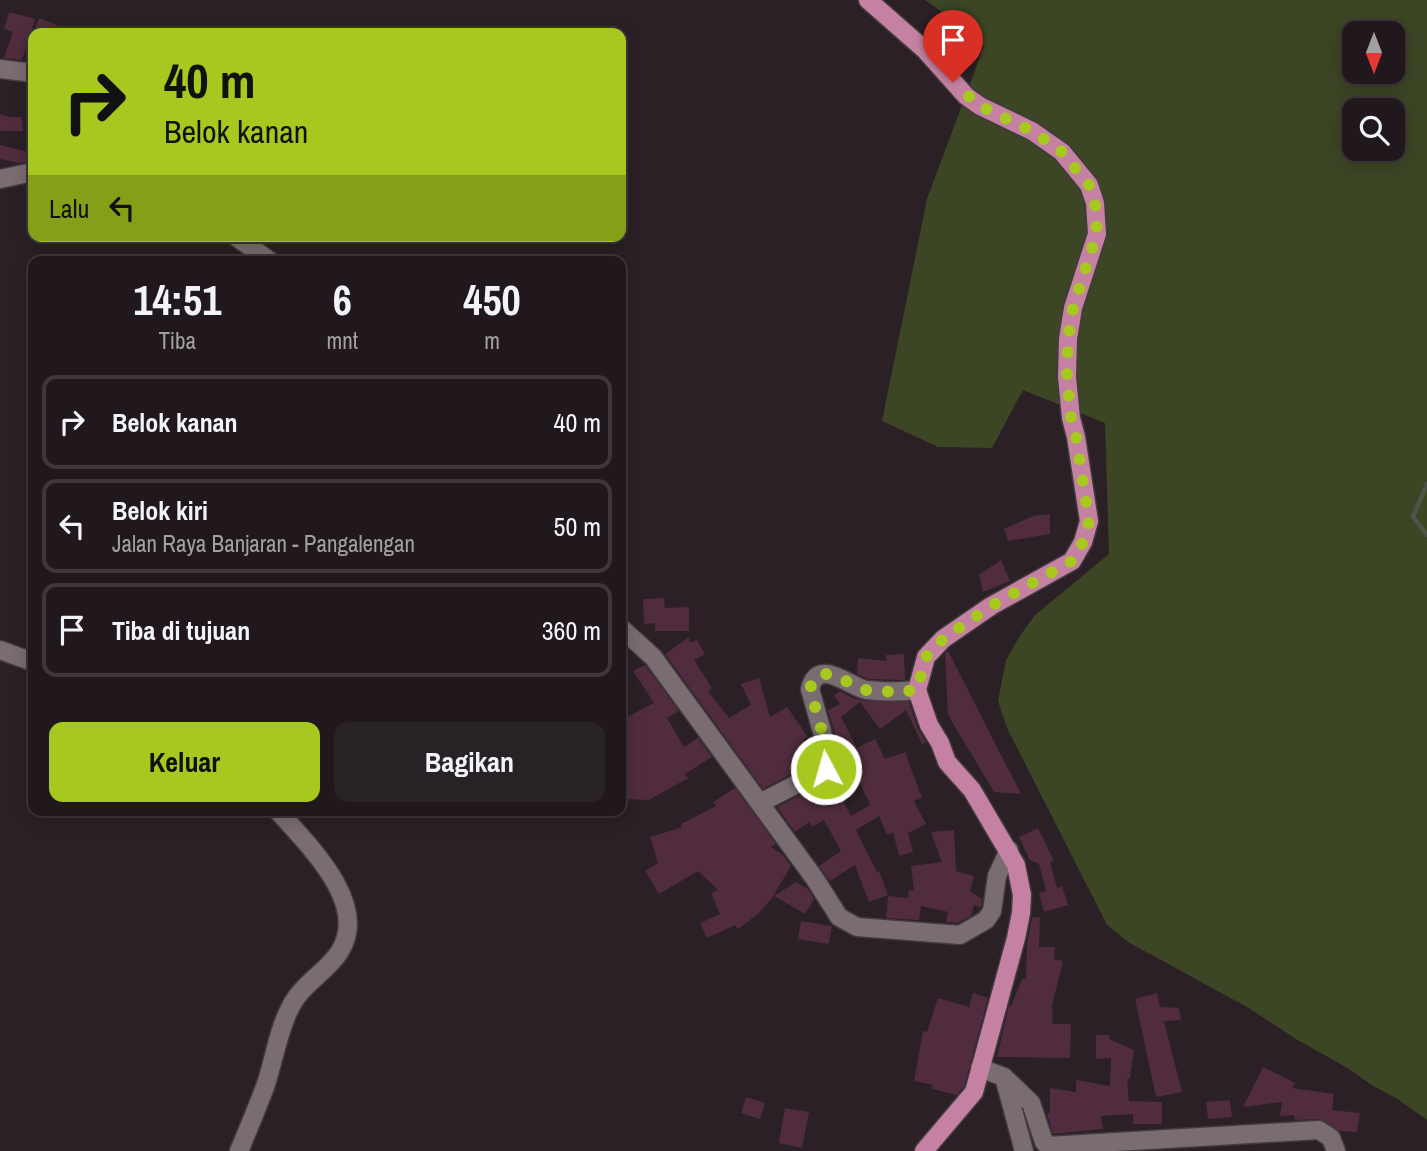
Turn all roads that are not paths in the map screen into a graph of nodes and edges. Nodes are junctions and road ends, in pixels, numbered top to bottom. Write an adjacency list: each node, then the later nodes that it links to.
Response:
1 (868, 0): 11 (main road)
2 (0, 69): 3 (street)
3 (28, 72)
4 (28, 173): 5 (street)
5 (0, 179)
6 (243, 242): 7 (street)
7 (263, 256)
8 (626, 633): 12 (street)
9 (0, 650): 10 (street)
10 (28, 660)
11 (917, 690): 12 (street); 14 (main road)
12 (760, 803): 14 (street)
13 (282, 816): 17 (street)
14 (1009, 850): 15 (main road)
15 (980, 1068): 16 (street); 18 (main road)
16 (1004, 1077): 19 (street); 20 (street)
17 (239, 1151)
18 (924, 1151)
19 (1024, 1151)
20 (1336, 1151)

